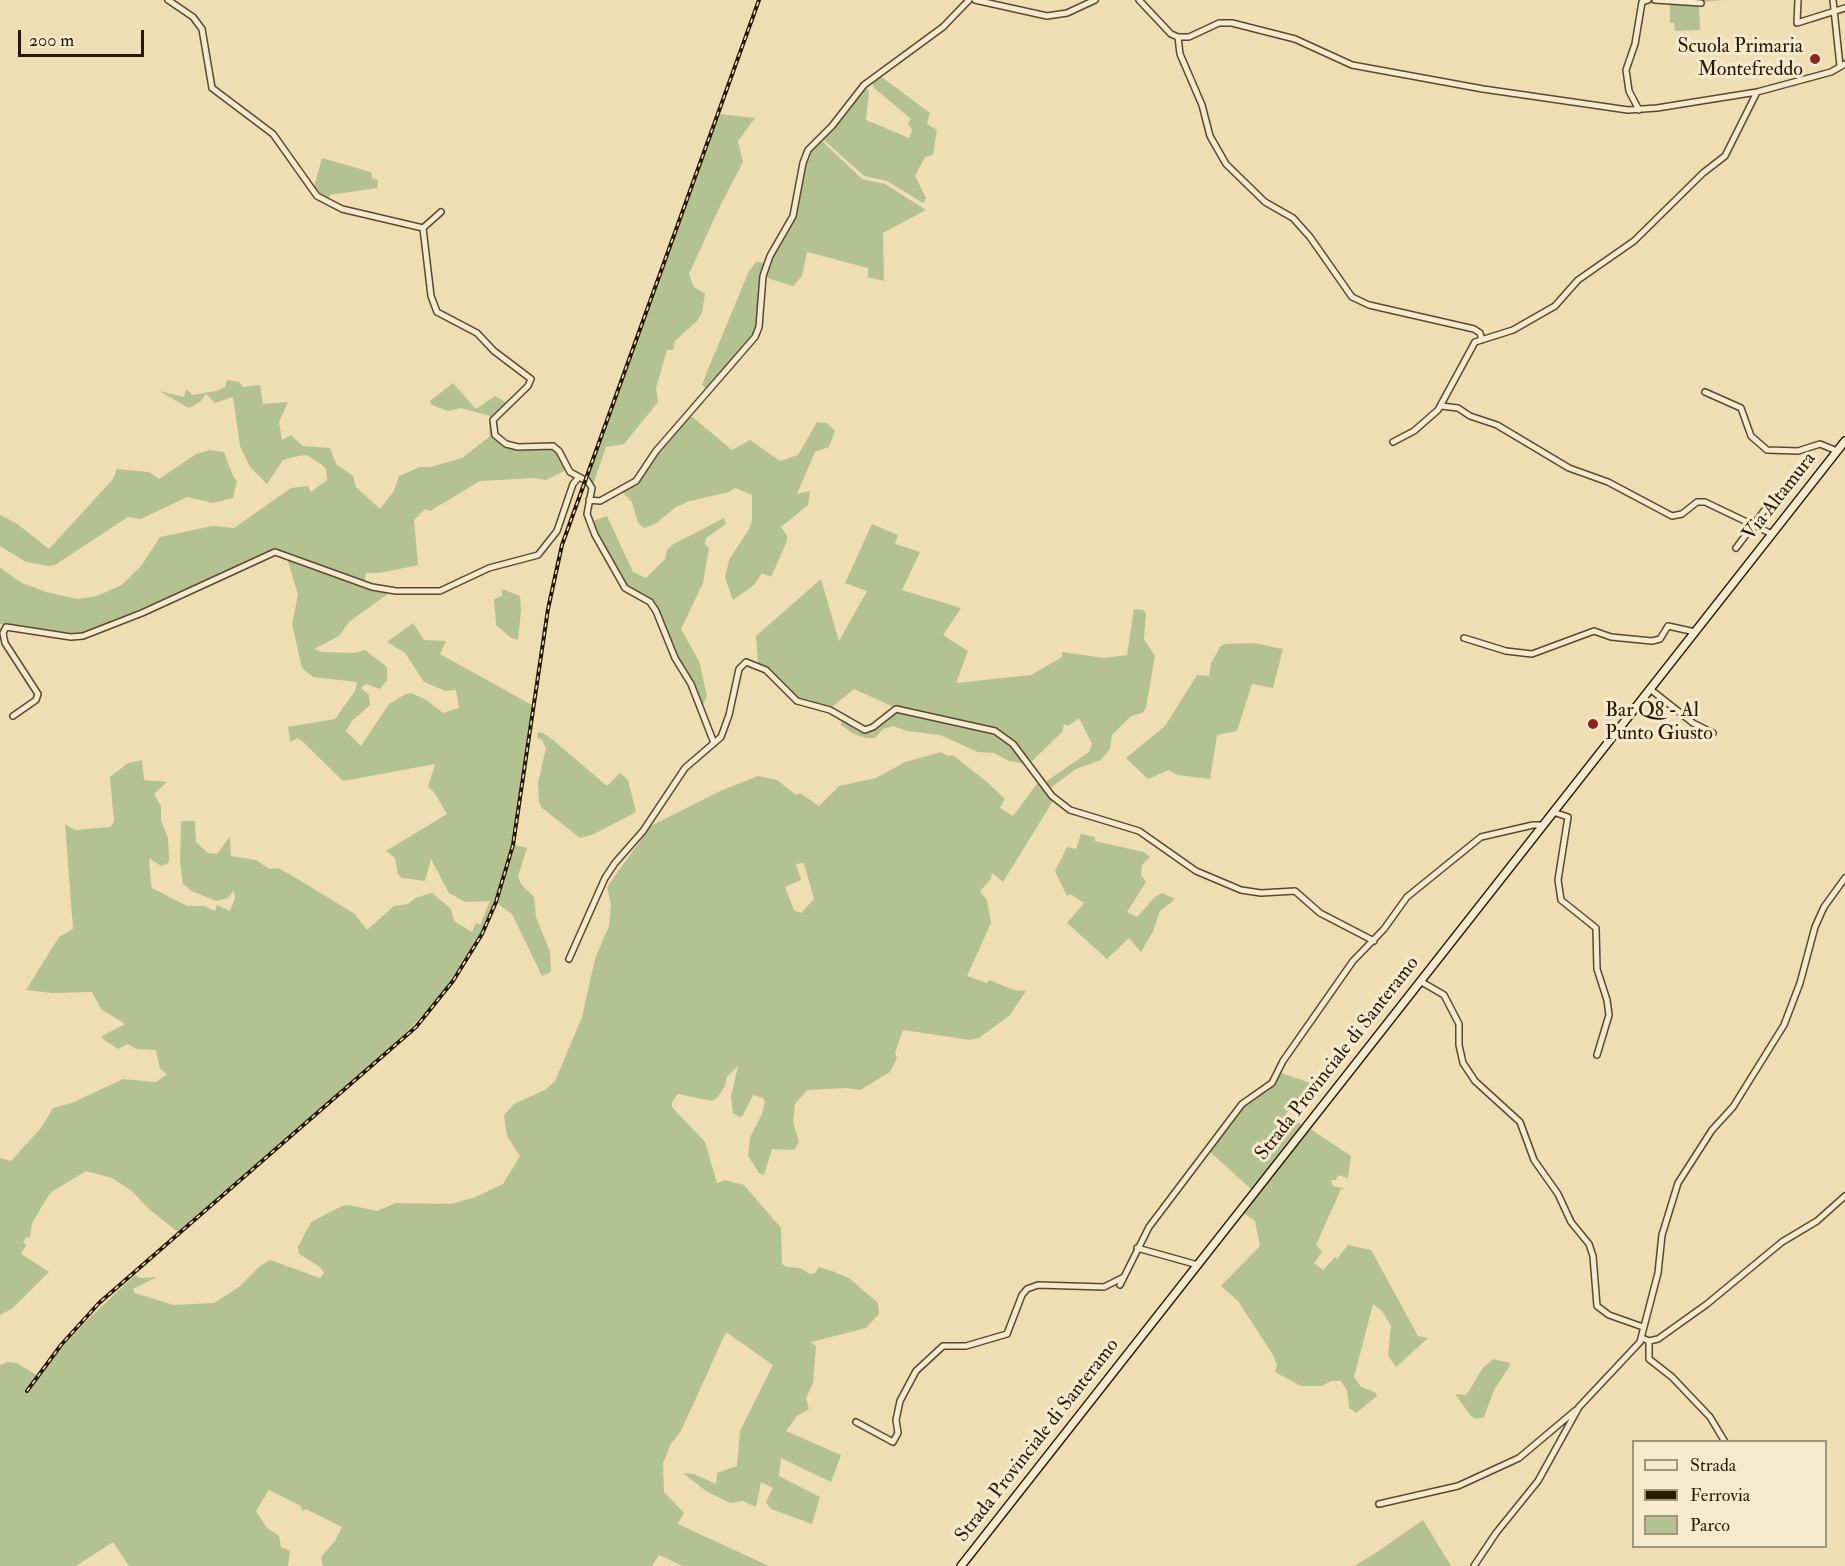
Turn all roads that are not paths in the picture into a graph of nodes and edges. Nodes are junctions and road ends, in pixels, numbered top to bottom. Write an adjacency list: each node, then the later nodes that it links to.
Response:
1 (168, 0): 18 (street)
2 (969, 0): 27 (street)
3 (975, 0): 4 (street)
4 (1095, 0)
5 (1139, 0): 13 (street)
6 (1648, 0): 16 (street)
7 (1655, 0): 10 (street)
8 (1797, 0): 12 (street)
9 (1833, 0): 12 (street)
10 (1701, 3)
11 (1845, 8): 12 (street)
12 (1834, 12): 14 (street)
13 (1178, 37): 16 (street); 19 (street)
14 (1843, 65): 15 (street)
15 (1757, 92): 16 (street); 19 (street)
16 (1639, 110)
17 (441, 212): 18 (street)
18 (423, 228): 25 (street)
19 (1482, 340): 21 (street)
20 (1705, 392): 24 (street)
21 (1441, 406): 23 (street); 28 (street)
22 (1845, 441): 24 (main road, Via Altamura)
23 (1393, 442)
24 (1838, 451): 29 (main road, Via Altamura)
25 (583, 479): 27 (street); 35 (street)
26 (1776, 495): 28 (street)
27 (589, 500): 37 (street)
28 (1756, 525): 29 (street); 30 (street)
29 (1772, 534): 31 (main road, Via Altamura)
30 (1736, 548)
31 (1742, 573): 32 (main road, Strada Provinciale di Santeramo)
32 (1695, 632): 33 (street); 34 (main road, Strada Provinciale di Santeramo)
33 (1464, 638)
34 (1650, 689): 36 (street); 38 (main road, Strada Provinciale di Santeramo)
35 (13, 716)
36 (1713, 733)
37 (714, 743): 41 (street); 42 (street)
38 (1553, 812): 39 (main road, Strada Provinciale di Santeramo); 44 (street)
39 (1544, 825): 41 (street); 43 (main road, Strada Provinciale di Santeramo)
40 (1845, 878): 50 (street)
41 (1374, 941): 46 (street)
42 (569, 959)
43 (1420, 981): 47 (main road, Strada Provinciale di Santeramo); 50 (street)
44 (1597, 1054)
45 (1845, 1196): 52 (street)
46 (1137, 1248): 47 (street); 48 (street)
47 (1198, 1265): 57 (main road, Strada Provinciale di Santeramo)
48 (1124, 1277): 49 (street); 54 (street)
49 (1120, 1285)
50 (1643, 1327): 51 (street)
51 (1642, 1338): 52 (street); 53 (street)
52 (1649, 1341): 55 (street)
53 (1577, 1410): 56 (street); 58 (street)
54 (856, 1422)
55 (1724, 1440)
56 (1379, 1504)
57 (961, 1566)
58 (1474, 1566)

